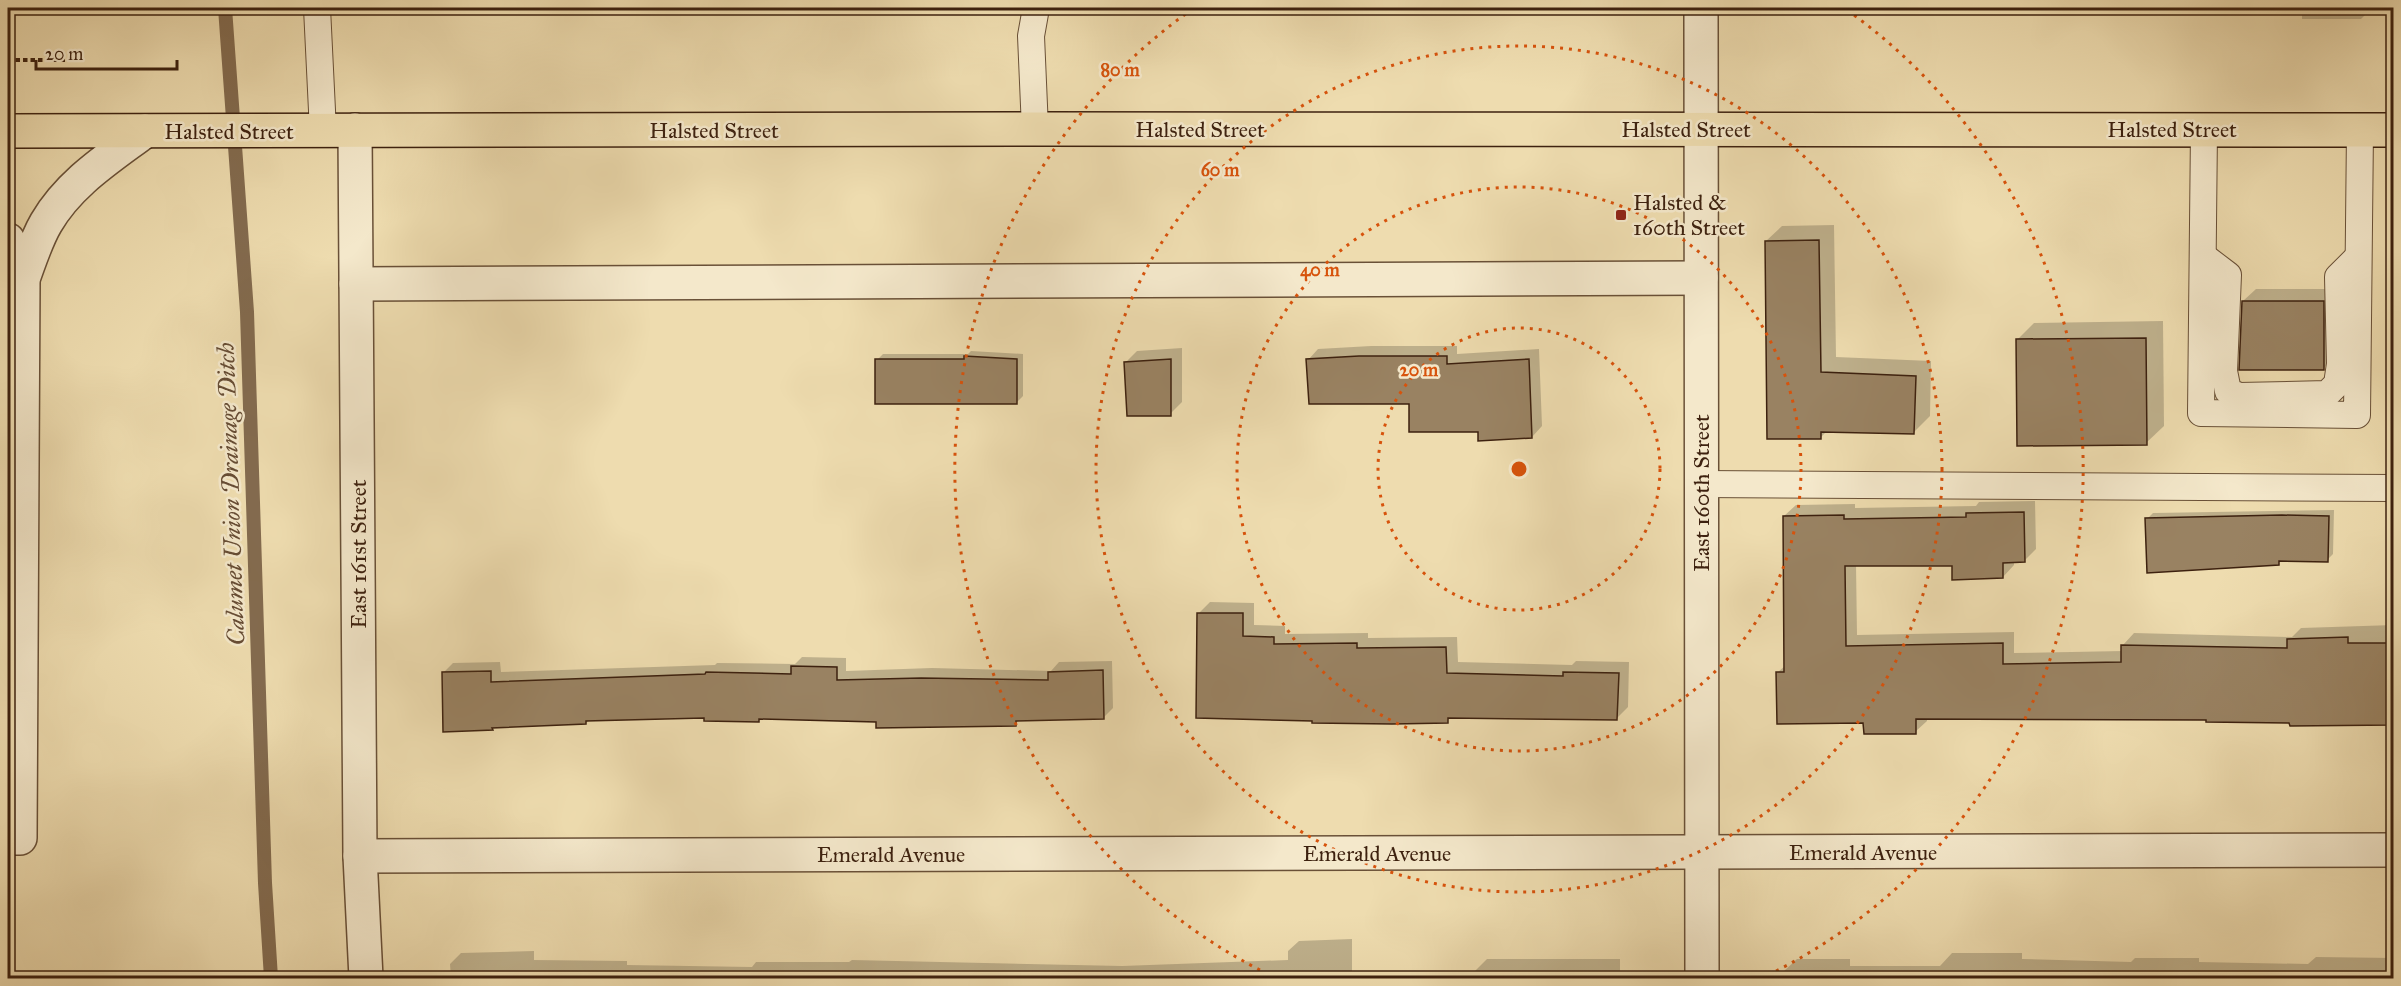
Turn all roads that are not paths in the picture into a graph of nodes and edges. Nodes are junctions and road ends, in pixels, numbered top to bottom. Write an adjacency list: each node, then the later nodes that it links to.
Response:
1 (317, 8): 12 (lane)
2 (1036, 8): 4 (lane)
3 (1701, 8): 5 (street, East 160th Street)
4 (1035, 129): 5 (main road, Halsted Street); 6 (main road, Halsted Street)
5 (1701, 129): 7 (main road, Halsted Street); 16 (street, East 160th Street)
6 (355, 130): 12 (main road, Halsted Street); 18 (street, East 161st Street)
7 (2204, 130): 8 (main road, Halsted Street); 14 (lane)
8 (2360, 130): 9 (main road, Halsted Street); 15 (lane)
9 (2394, 130)
10 (8, 131): 11 (main road, Halsted Street)
11 (145, 131): 12 (main road, Halsted Street); 17 (street)
12 (323, 131)
13 (8, 240): 17 (street)
14 (2203, 256): 15 (lane); 15 (lane)
15 (2358, 257)
16 (1701, 278): 18 (street); 19 (street, East 160th Street)
17 (15, 279): 21 (street)
18 (356, 284): 24 (street, East 161st Street)
19 (1701, 484): 20 (lane); 23 (street, East 160th Street)
20 (2394, 488)
21 (14, 838)
22 (2394, 850): 23 (street, Emerald Avenue)
23 (1702, 852): 24 (street, Emerald Avenue); 26 (street, East 160th Street)
24 (360, 856): 25 (street, East 161st Street)
25 (366, 978)
26 (1702, 978)

